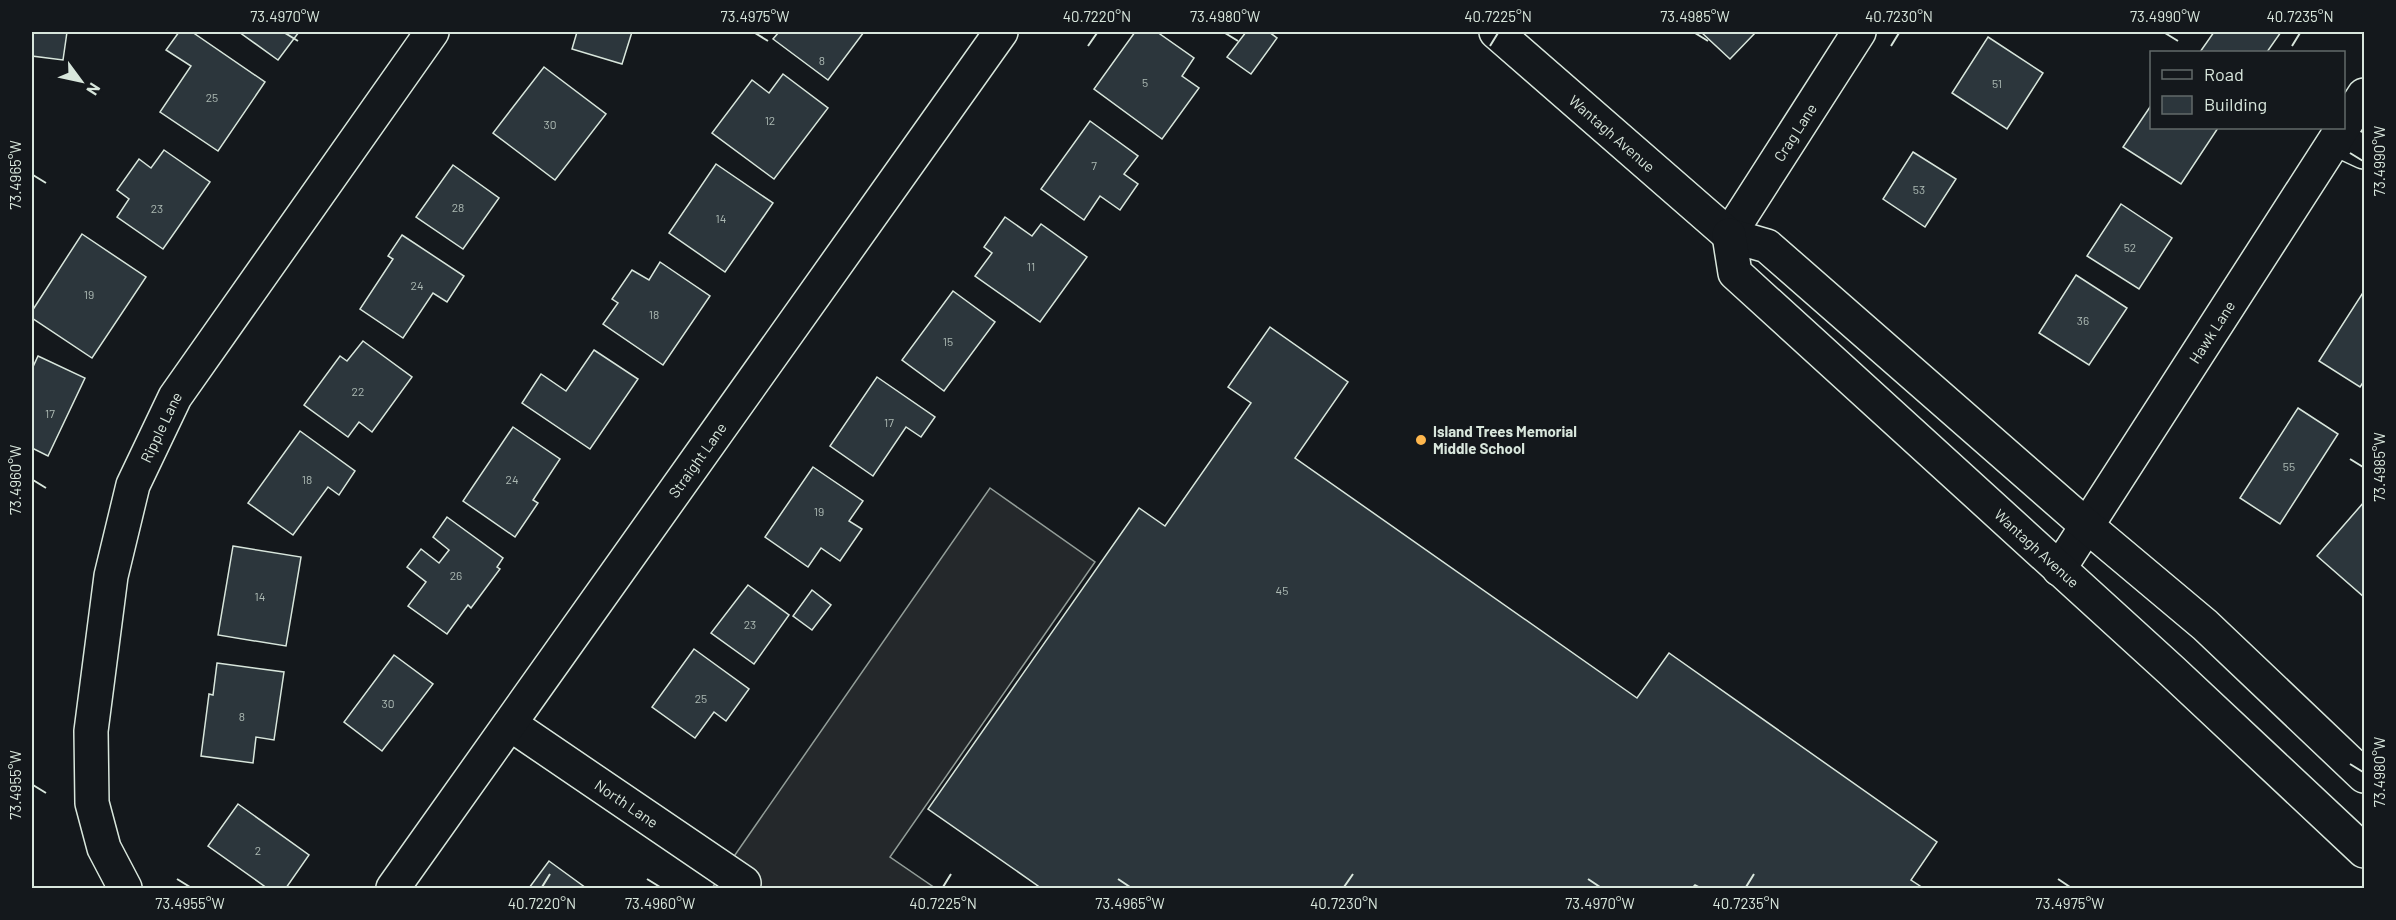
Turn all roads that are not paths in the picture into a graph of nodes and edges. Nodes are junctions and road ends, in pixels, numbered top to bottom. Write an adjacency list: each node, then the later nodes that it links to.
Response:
1 (432, 32): 14 (street, Ripple Lane)
2 (1001, 32): 10 (street, Straight Lane)
3 (1496, 32): 7 (street, Wantagh Avenue)
4 (1859, 32): 7 (street, Crag Lane)
5 (2364, 95): 6 (street, Hawk Lane)
6 (2350, 146): 8 (street, Hawk Lane)
7 (1729, 235): 8 (street, Wantagh Avenue); 9 (street, Wantagh Avenue)
8 (2087, 526): 9 (street, Hawk Lane); 11 (street, Wantagh Avenue)
9 (2060, 569): 12 (street, Wantagh Avenue)
10 (510, 724): 13 (street, North Lane); 15 (street, Straight Lane)
11 (2364, 776)
12 (2364, 851)
13 (744, 883)
14 (125, 888)
15 (393, 888)

